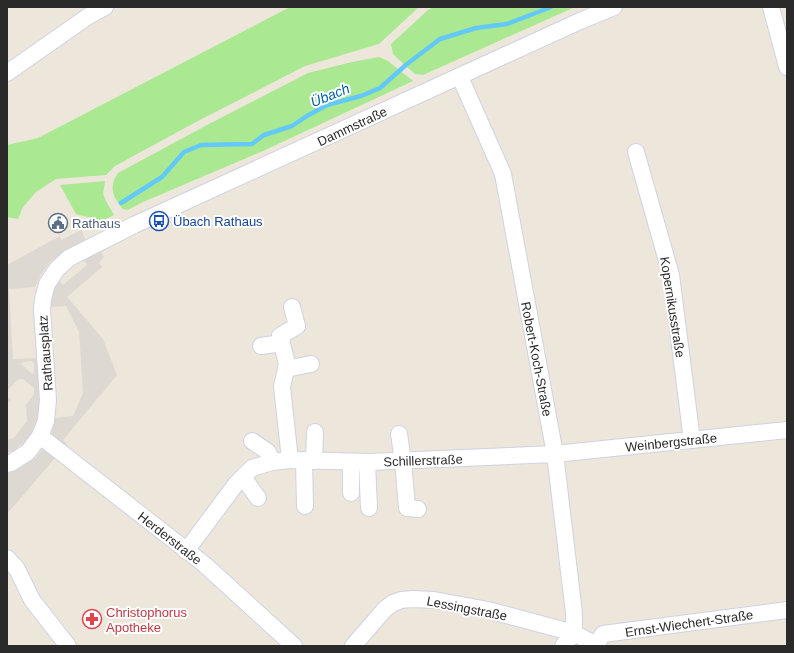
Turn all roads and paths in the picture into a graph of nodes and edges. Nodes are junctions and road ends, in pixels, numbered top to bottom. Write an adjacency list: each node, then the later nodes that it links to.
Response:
1 (105, 7): 5 (street)
2 (614, 7): 6 (street, Dammstraße)
3 (771, 7): 4 (street)
4 (787, 67)
5 (7, 73)
6 (460, 77): 8 (street, Dammstraße); 20 (street, Robert-Koch-Straße)
7 (636, 152): 18 (street, Kopernikusstraße)
8 (91, 247): 17 (street, Rathausplatz)
9 (292, 307): 10 (street)
10 (281, 340): 11 (street); 13 (street)
11 (261, 346)
12 (311, 364): 13 (street)
13 (286, 369): 21 (street)
14 (787, 430): 18 (street, Weinbergstraße)
15 (314, 432): 21 (street)
16 (402, 434): 22 (street)
17 (40, 436): 26 (street, Rathausplatz); 33 (street, Herderstraße)
18 (692, 440): 20 (street, Weinbergstraße)
19 (251, 446): 25 (street)
20 (555, 454): 22 (street, Schillerstraße); 36 (street, Robert-Koch-Straße)
21 (303, 460): 23 (street, Schillerstraße); 25 (street, Schillerstraße); 30 (street)
22 (406, 461): 24 (street, Schillerstraße); 32 (street)
23 (351, 462): 24 (street, Schillerstraße); 28 (street)
24 (367, 462): 31 (street)
25 (267, 463): 27 (street, Schillerstraße)
26 (7, 464)
27 (243, 477): 29 (street); 33 (street, Schillerstraße)
28 (351, 493)
29 (258, 498)
30 (306, 506)
31 (369, 508)
32 (418, 509)
33 (186, 551): 39 (street, Herderstraße)
34 (7, 558): 38 (street)
35 (787, 610): 37 (street, Ernst-Wiechert-Straße)
36 (574, 633): 37 (street, Lessingstraße); 40 (street, Lessingstraße); 41 (street)
37 (597, 645)
38 (68, 646)
39 (294, 646)
40 (353, 646)
41 (563, 646)

